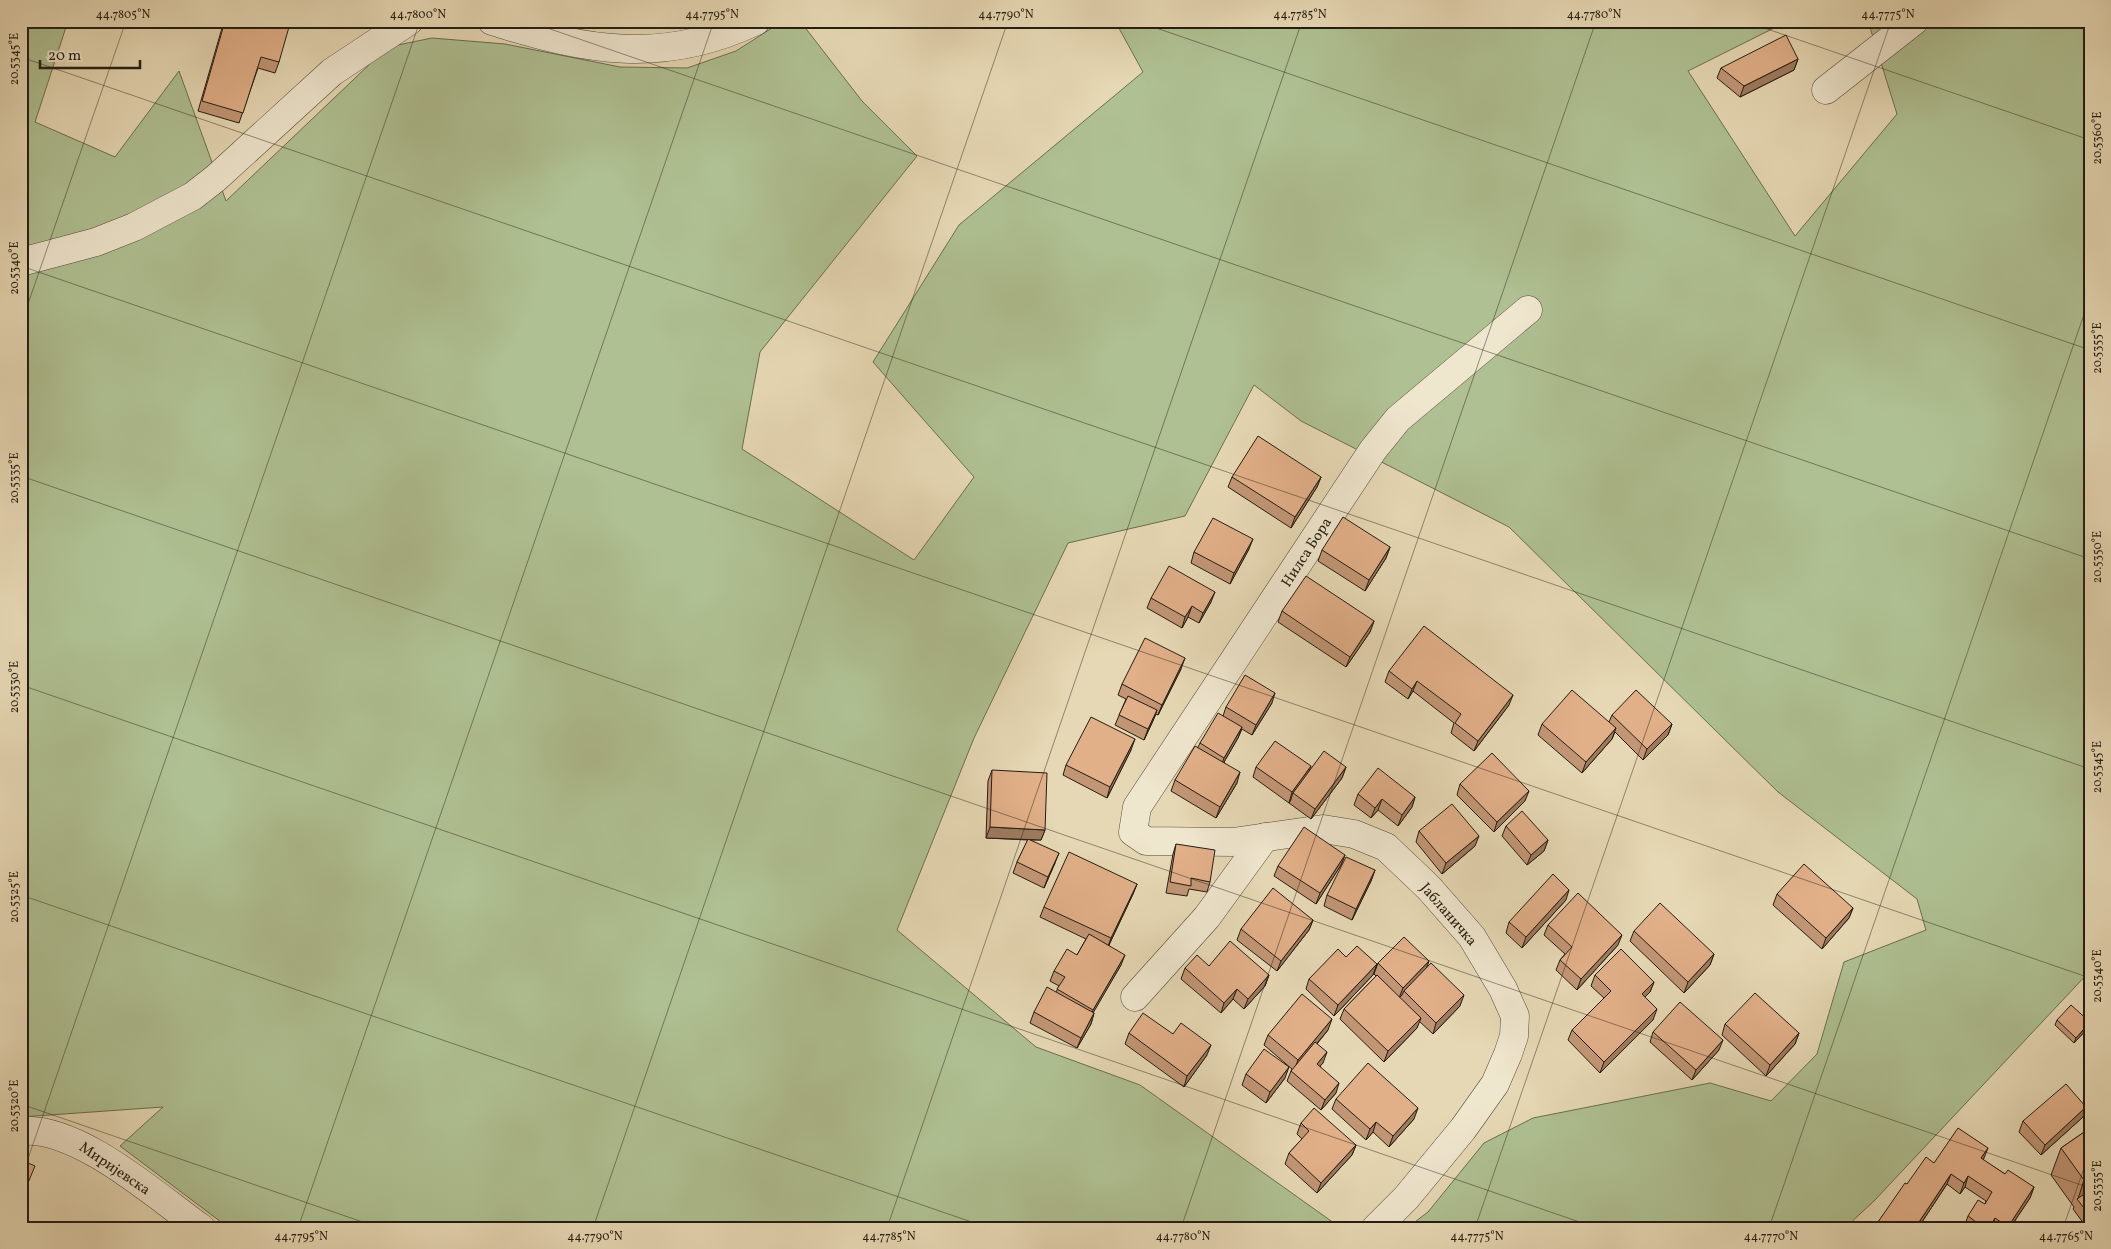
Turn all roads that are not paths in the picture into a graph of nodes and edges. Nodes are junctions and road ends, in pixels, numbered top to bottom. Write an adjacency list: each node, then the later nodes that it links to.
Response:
1 (409, 21): 6 (street)
2 (492, 21): 3 (street)
3 (756, 21)
4 (1914, 21): 5 (street)
5 (1826, 90)
6 (21, 262)
7 (1528, 310): 8 (street, Нилса Бора)
8 (1133, 832): 9 (street, Јабланичка)
9 (1265, 837): 10 (street); 13 (street, Јабланичка)
10 (1135, 997)
11 (21, 1131): 12 (street, Миријевска)
12 (201, 1228)
13 (1376, 1228)

